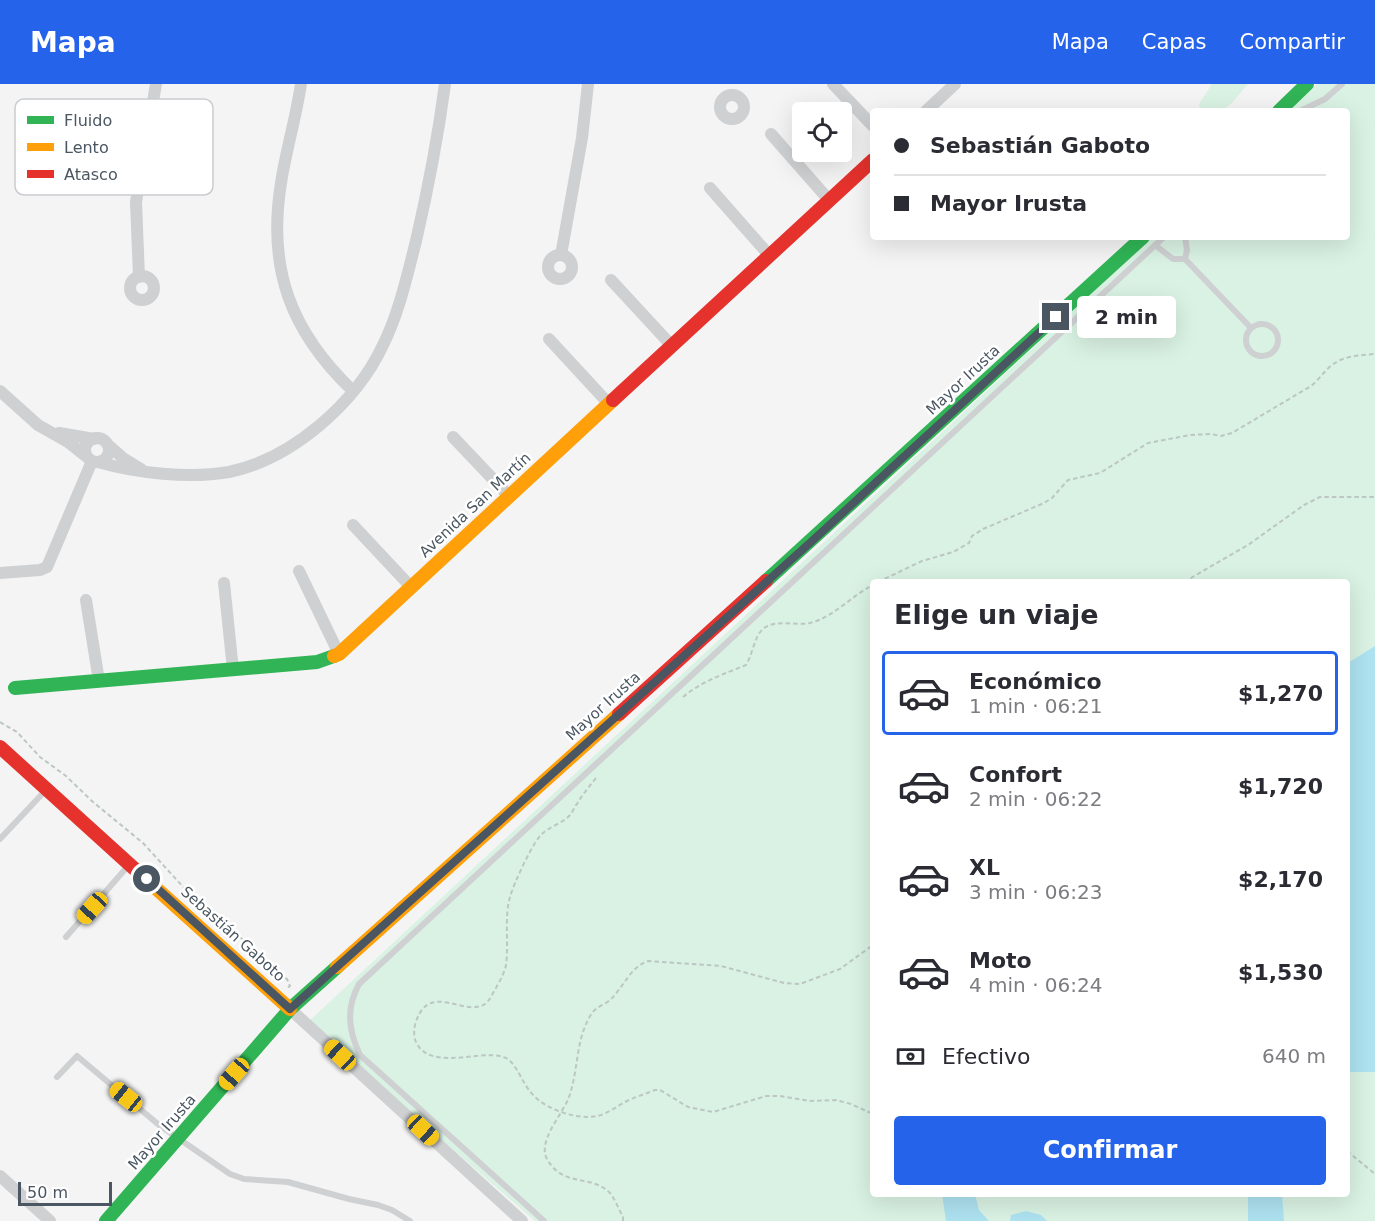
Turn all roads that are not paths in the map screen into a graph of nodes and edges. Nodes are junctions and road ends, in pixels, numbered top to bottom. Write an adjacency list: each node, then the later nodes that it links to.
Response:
1 (156, 84): 9 (street)
2 (301, 84): 30 (street)
3 (445, 84): 30 (street)
4 (588, 84): 21 (street)
5 (833, 84): 13 (street)
6 (955, 84): 10 (street)
7 (1307, 84): 11 (main road)
8 (1342, 84): 12 (lane)
9 (153, 99)
10 (929, 108)
11 (1282, 108)
12 (1306, 108)
13 (870, 123)
14 (771, 134): 18 (street)
15 (870, 163): 18 (main road, Avenida San Martín)
16 (710, 188): 22 (street)
17 (137, 195): 24 (street)
18 (829, 200): 22 (main road, Avenida San Martín)
19 (1185, 240): 23 (lane)
20 (1149, 241): 23 (lane); 54 (main road, Mayor Irusta); 62 (lane)
21 (561, 255)
22 (770, 255): 28 (main road, Avenida San Martín)
23 (1185, 259): 26 (lane)
24 (138, 277)
25 (611, 280): 28 (street)
26 (1251, 328): 26 (lane)
27 (549, 339): 31 (street)
28 (672, 345): 31 (main road, Avenida San Martín)
29 (0, 391): 32 (street)
30 (353, 392): 37 (street)
31 (609, 404): 38 (main road, Avenida San Martín)
32 (49, 431): 34 (street); 36 (street)
33 (453, 437): 38 (street)
34 (94, 439): 35 (street); 36 (street)
35 (107, 444): 36 (street); 37 (street)
36 (92, 460): 37 (street); 41 (street)
37 (145, 471)
38 (509, 496): 43 (main road, Avenida San Martín)
39 (353, 525): 43 (street)
40 (299, 571): 45 (street)
41 (0, 573)
42 (224, 583): 46 (street)
43 (411, 587): 45 (main road, Avenida San Martín)
44 (86, 600): 47 (street)
45 (339, 654): 46 (main road, Avenida San Martín)
46 (233, 670): 47 (main road, Avenida San Martín)
47 (99, 681): 48 (main road, Avenida San Martín)
48 (15, 688)
49 (0, 747): 50 (main road, Sebastián Gaboto)
50 (48, 788): 51 (lane); 52 (main road, Sebastián Gaboto)
51 (0, 839)
52 (130, 864): 53 (lane); 54 (main road, Sebastián Gaboto)
53 (66, 937)
54 (290, 1009): 56 (main road, Mayor Irusta); 61 (street, Sebastián Gaboto)
55 (57, 1077): 56 (lane)
56 (179, 1139): 59 (main road, Mayor Irusta); 60 (lane)
57 (0, 1176): 58 (street)
58 (50, 1221)
59 (106, 1221)
60 (410, 1221)
61 (522, 1221)
62 (544, 1221)

